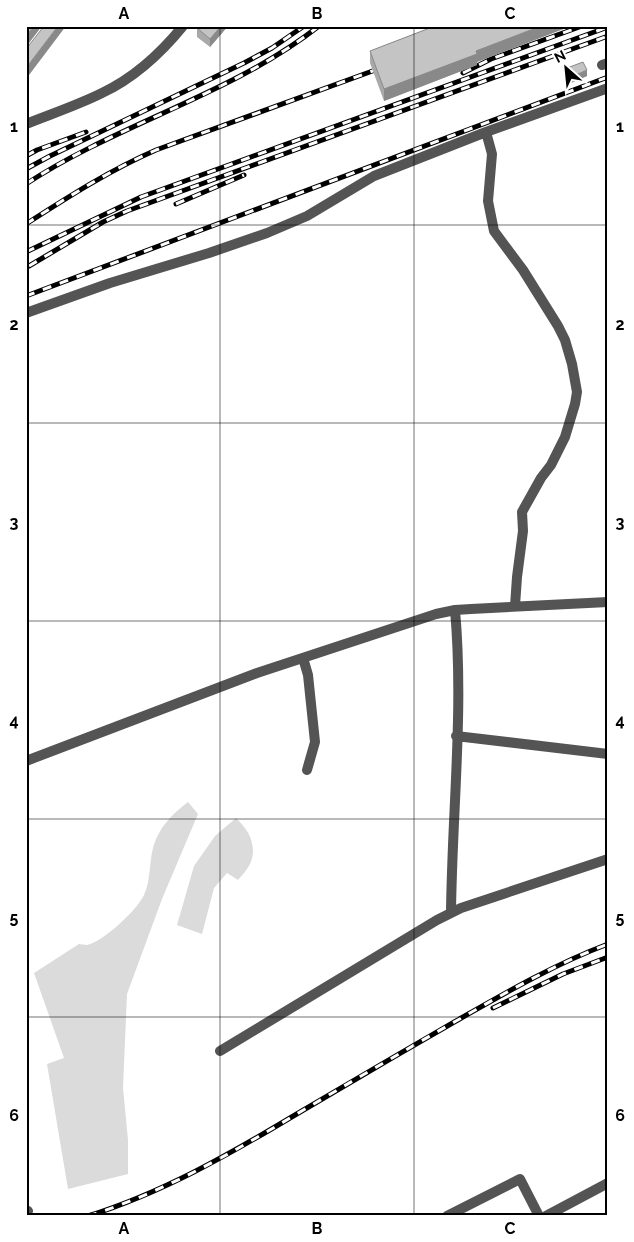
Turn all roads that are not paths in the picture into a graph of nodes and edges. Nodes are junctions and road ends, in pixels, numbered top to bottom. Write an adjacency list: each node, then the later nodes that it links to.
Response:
1 (183, 26): 3 (street)
2 (608, 88): 4 (street)
3 (26, 124)
4 (486, 132): 5 (street); 7 (street)
5 (26, 314)
6 (608, 602): 7 (street)
7 (515, 606): 8 (street)
8 (455, 610): 9 (street); 10 (street)
9 (303, 658): 12 (street); 13 (street)
10 (456, 736): 11 (street); 15 (street)
11 (608, 754)
12 (26, 761)
13 (307, 770)
14 (608, 859): 15 (street)
15 (451, 913): 16 (street)
16 (220, 1051)
17 (608, 1183): 20 (street)
18 (448, 1216): 19 (street)
19 (539, 1216)
20 (546, 1216)

